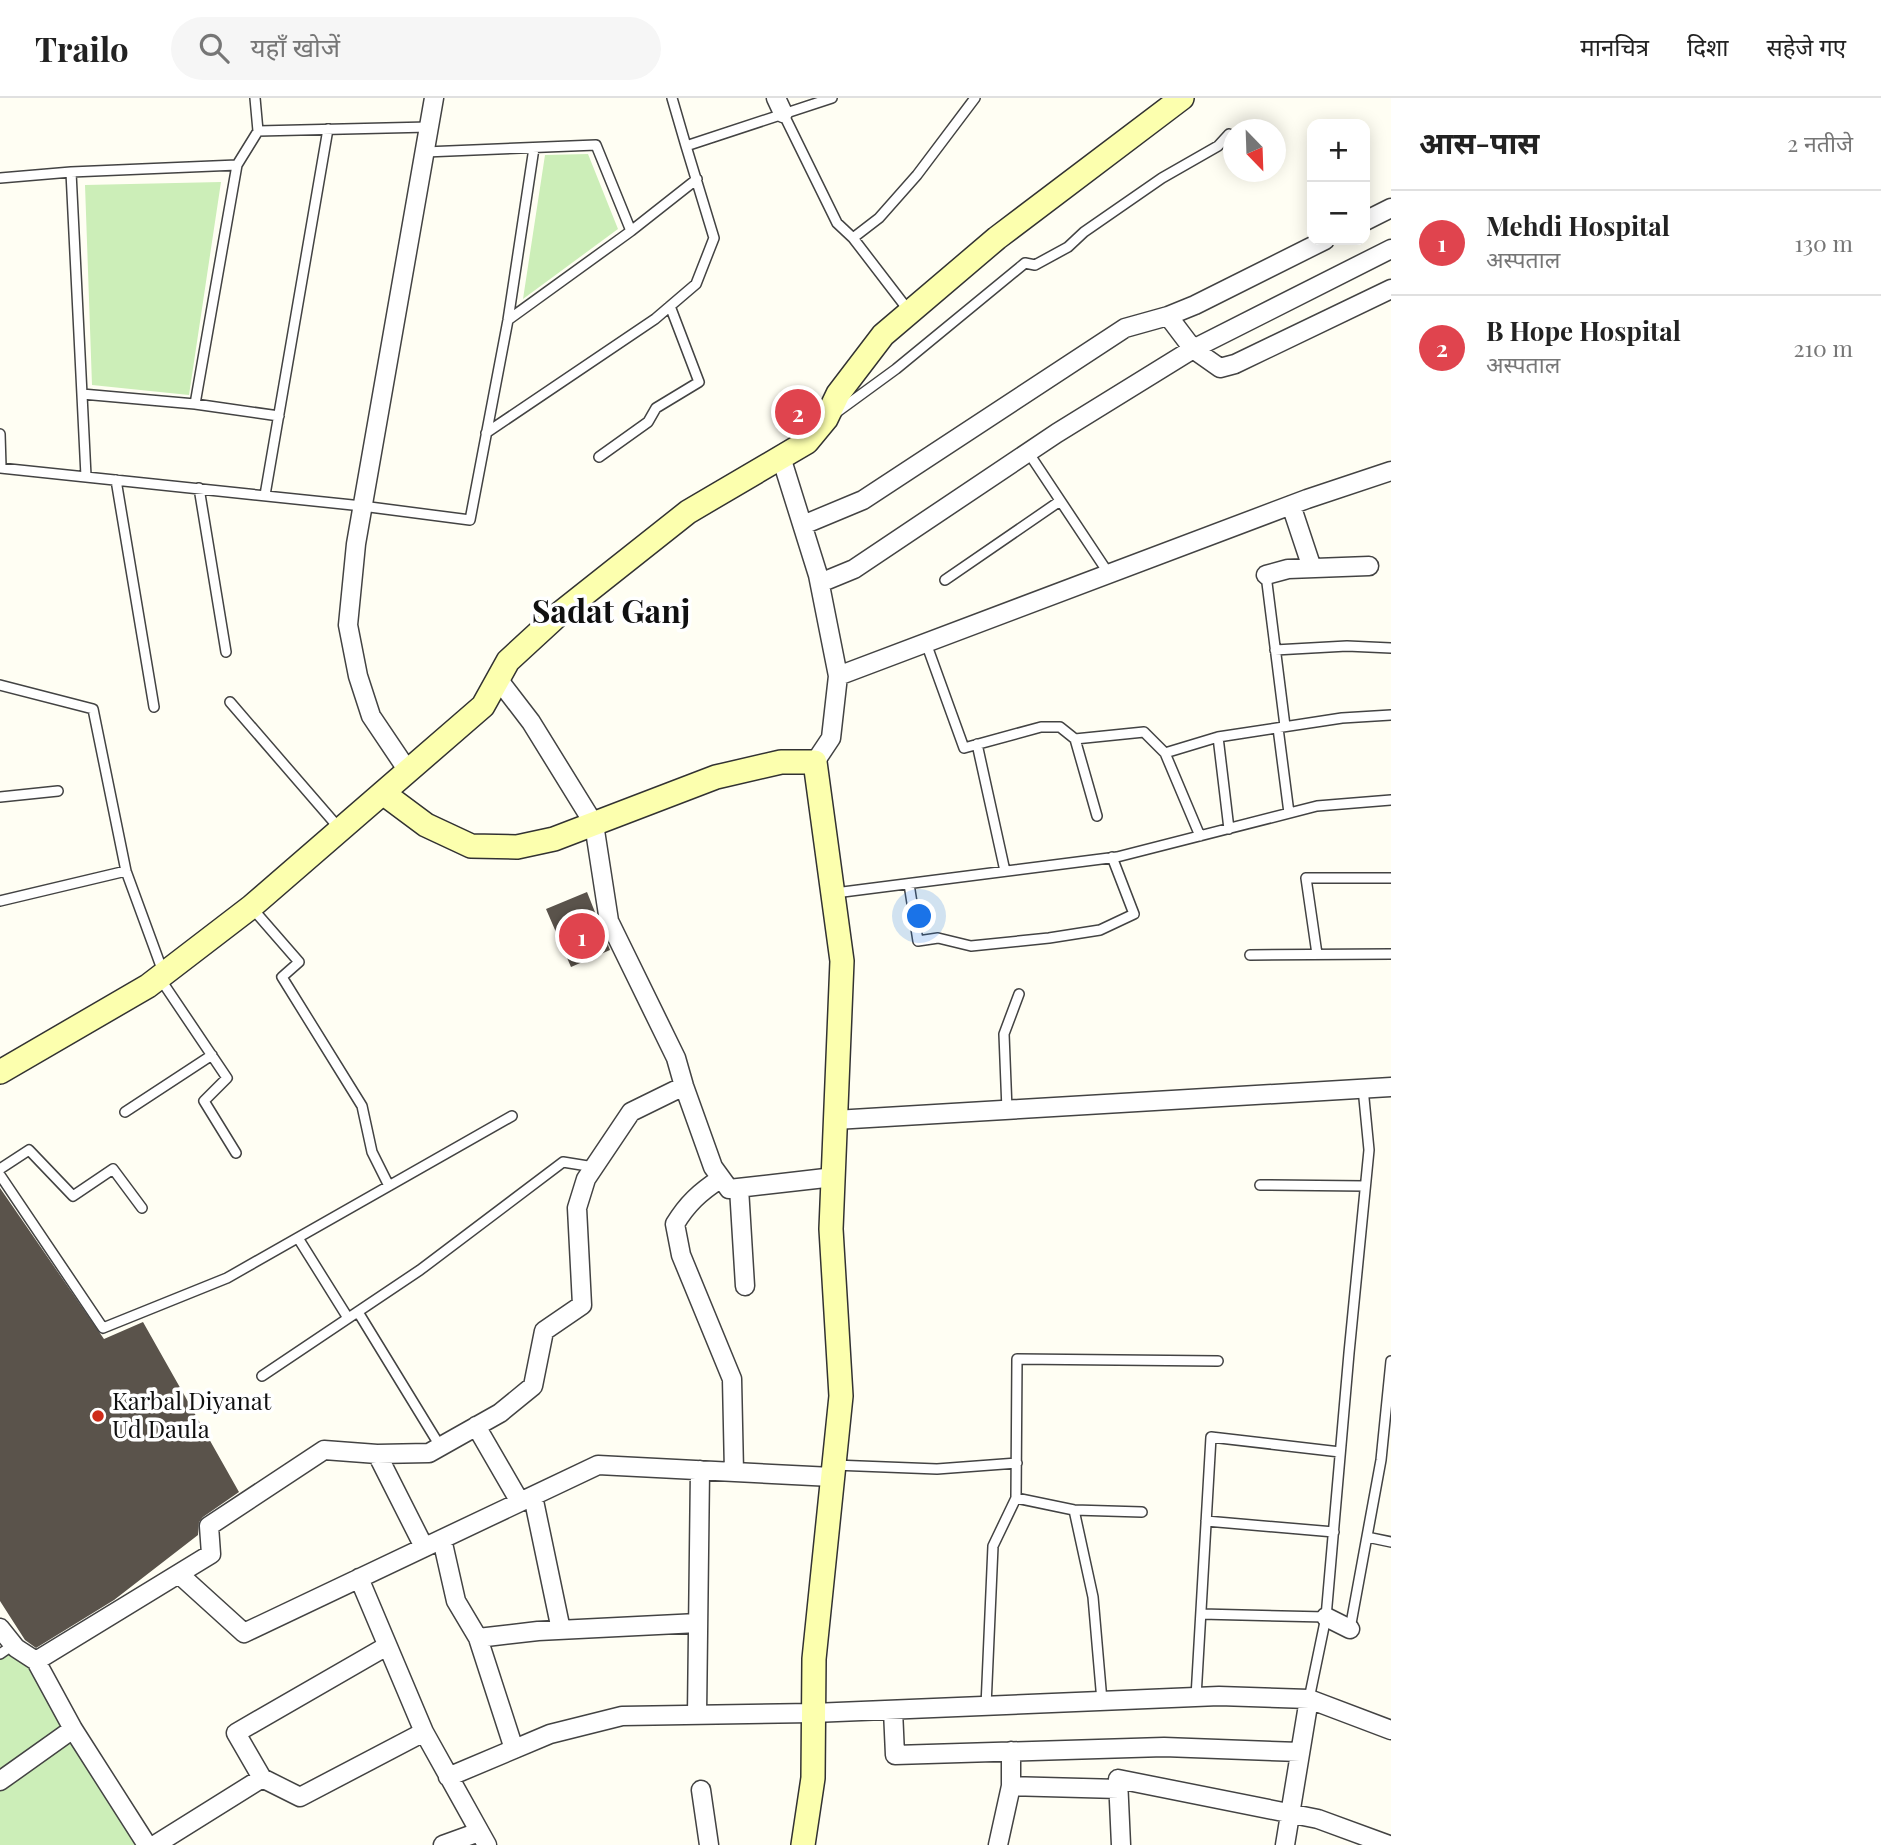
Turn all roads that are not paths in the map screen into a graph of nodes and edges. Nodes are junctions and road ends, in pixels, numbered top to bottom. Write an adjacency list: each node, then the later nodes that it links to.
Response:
1 (255, 98): 10 (lane)
2 (434, 98): 8 (street)
3 (671, 98): 12 (lane)
4 (832, 98): 7 (lane)
5 (975, 98): 22 (lane)
6 (1182, 98): 27 (street)
7 (780, 106): 12 (lane); 22 (lane)
8 (429, 127): 9 (lane); 14 (street)
9 (328, 129): 10 (lane); 33 (lane)
10 (258, 131): 15 (lane)
11 (1223, 142): 34 (lane)
12 (685, 146): 18 (lane)
13 (534, 148): 14 (lane); 21 (lane); 29 (lane)
14 (425, 152): 48 (street)
15 (237, 165): 16 (lane); 32 (lane)
16 (71, 172): 17 (lane); 31 (lane)
17 (0, 178)
18 (697, 179): 21 (lane); 26 (lane)
19 (1391, 208): 20 (street)
20 (1370, 218)
21 (631, 231): 29 (lane)
22 (853, 238): 27 (lane)
23 (1315, 245): 28 (street)
24 (1391, 249): 30 (street)
25 (1391, 289): 30 (street)
26 (670, 306): 35 (lane); 38 (lane)
27 (910, 312): 34 (street)
28 (1168, 316): 30 (street); 49 (street)
29 (508, 320): 35 (lane)
30 (1193, 349): 37 (street)
31 (82, 394): 32 (lane); 42 (lane)
32 (195, 404): 33 (lane)
33 (279, 416): 45 (lane)
34 (826, 419): 39 (street)
35 (486, 433): 48 (lane)
36 (0, 434): 40 (lane)
37 (1028, 452): 46 (lane); 55 (street)
38 (599, 457)
39 (781, 457): 49 (street); 61 (street)
40 (0, 468): 42 (lane)
41 (1391, 471): 47 (street)
42 (86, 476): 43 (lane)
43 (116, 480): 44 (lane); 64 (lane)
44 (199, 488): 45 (lane); 59 (lane)
45 (265, 495): 48 (lane)
46 (1060, 501): 52 (lane); 54 (lane)
47 (1291, 505): 51 (street); 52 (street)
48 (362, 506): 72 (street)
49 (803, 525): 55 (street)
50 (1369, 566): 51 (street)
51 (1312, 568): 53 (street)
52 (1109, 574): 56 (street)
53 (1266, 575): 58 (lane)
54 (945, 580)
55 (820, 583): 60 (street)
56 (926, 643): 60 (street); 69 (lane)
57 (1391, 648): 58 (lane)
58 (1275, 650): 66 (lane)
59 (226, 652)
60 (838, 676): 71 (street)
61 (498, 679): 72 (street); 79 (street)
62 (0, 685): 84 (lane)
63 (230, 702): 81 (lane)
64 (154, 707)
65 (1391, 715): 66 (lane)
66 (1281, 727): 67 (lane); 77 (lane)
67 (1218, 737): 70 (lane); 80 (lane)
68 (1075, 739): 69 (lane); 70 (lane); 78 (lane)
69 (977, 744): 85 (lane)
70 (1166, 753): 82 (lane)
71 (815, 762): 79 (street); 88 (street)
72 (408, 771): 74 (street)
73 (58, 791): 75 (lane)
74 (383, 793): 79 (street); 81 (street)
75 (0, 797)
76 (1391, 800): 77 (lane)
77 (1289, 813): 80 (lane)
78 (1097, 816)
79 (594, 824): 98 (street)
80 (1229, 829): 82 (lane)
81 (340, 830): 90 (street)
82 (1200, 836): 83 (lane)
83 (1112, 857): 85 (lane); 87 (lane)
84 (126, 871): 89 (lane); 94 (lane)
85 (1005, 871): 87 (lane)
86 (1391, 878): 91 (lane)
87 (909, 884): 88 (lane)
88 (833, 893): 104 (street)
89 (0, 901)
90 (251, 906): 94 (street); 112 (lane)
91 (1317, 954): 92 (lane); 93 (lane)
92 (1391, 954)
93 (1250, 955)
94 (161, 975): 96 (lane); 97 (street)
95 (1019, 994): 101 (lane)
96 (212, 1055): 102 (lane); 105 (lane)
97 (0, 1072)
98 (684, 1086): 106 (street); 110 (street)
99 (1391, 1087): 100 (street)
100 (1363, 1088): 101 (street); 113 (lane)
101 (1007, 1110): 104 (street)
102 (125, 1112)
103 (512, 1116): 112 (lane)
104 (835, 1120): 109 (street)
105 (236, 1153)
106 (594, 1167): 118 (lane); 123 (street)
107 (0, 1170): 115 (lane)
108 (0, 1175): 116 (lane)
109 (834, 1177): 114 (street); 129 (street)
110 (720, 1180): 114 (street); 130 (street)
111 (1260, 1185): 113 (lane)
112 (389, 1186): 116 (lane)
113 (1366, 1186): 125 (lane)
114 (739, 1188): 117 (street)
115 (142, 1208)
116 (298, 1238): 119 (lane)
117 (745, 1286)
118 (358, 1312): 119 (lane); 124 (lane)
119 (348, 1318): 122 (lane)
120 (1218, 1361): 127 (lane)
121 (1391, 1361): 137 (lane)
122 (262, 1376)
123 (476, 1426): 124 (street); 132 (street)
124 (440, 1446): 126 (street)
125 (1340, 1452): 135 (lane); 136 (lane)
126 (377, 1454): 140 (street); 141 (street)
127 (1017, 1463): 129 (lane); 131 (lane)
128 (700, 1470): 130 (street); 132 (street); 145 (street)
129 (833, 1471): 130 (street); 158 (street)
130 (734, 1472)
131 (1016, 1498): 133 (lane); 156 (lane)
132 (527, 1499): 138 (street); 148 (street)
133 (1074, 1510): 134 (lane); 155 (lane)
134 (1142, 1512)
135 (1206, 1521): 136 (lane); 143 (lane)
136 (1334, 1532): 144 (lane)
137 (1367, 1536): 139 (lane); 147 (lane)
138 (442, 1539): 140 (street); 149 (street)
139 (1391, 1542)
140 (424, 1547): 142 (street)
141 (180, 1575): 142 (street); 152 (street)
142 (359, 1578): 150 (street)
143 (1201, 1614): 144 (lane); 153 (lane)
144 (1326, 1617): 147 (street); 154 (lane)
145 (698, 1623): 148 (street); 159 (street)
146 (0, 1628): 151 (street)
147 (1350, 1629)
148 (561, 1630): 149 (street)
149 (478, 1638): 163 (street)
150 (387, 1646): 162 (street); 167 (street)
151 (6, 1649): 152 (street)
152 (36, 1661): 160 (street)
153 (1196, 1697): 154 (street); 155 (street)
154 (1309, 1699): 161 (street); 165 (street)
155 (1102, 1701): 156 (street)
156 (986, 1706): 157 (street)
157 (893, 1710): 158 (street); 164 (street)
158 (813, 1713): 159 (street); 178 (street)
159 (697, 1715): 163 (street)
160 (73, 1729): 168 (street); 174 (street)
161 (1391, 1730)
162 (424, 1732): 166 (street); 167 (street)
163 (514, 1749): 166 (street)
164 (1011, 1751): 165 (street); 169 (street)
165 (1300, 1752): 172 (street)
166 (448, 1777): 173 (street)
167 (262, 1778): 175 (street)
168 (0, 1781)
169 (1011, 1786): 170 (street); 179 (street)
170 (1119, 1789): 172 (street); 180 (street)
171 (701, 1790): 177 (street)
172 (1289, 1814): 181 (street); 182 (street)
173 (483, 1838): 176 (street)
174 (147, 1845)
175 (155, 1845)
176 (443, 1845)
177 (709, 1845)
178 (803, 1845)
179 (998, 1845)
180 (1121, 1845)
181 (1285, 1845)
182 (1389, 1845)

